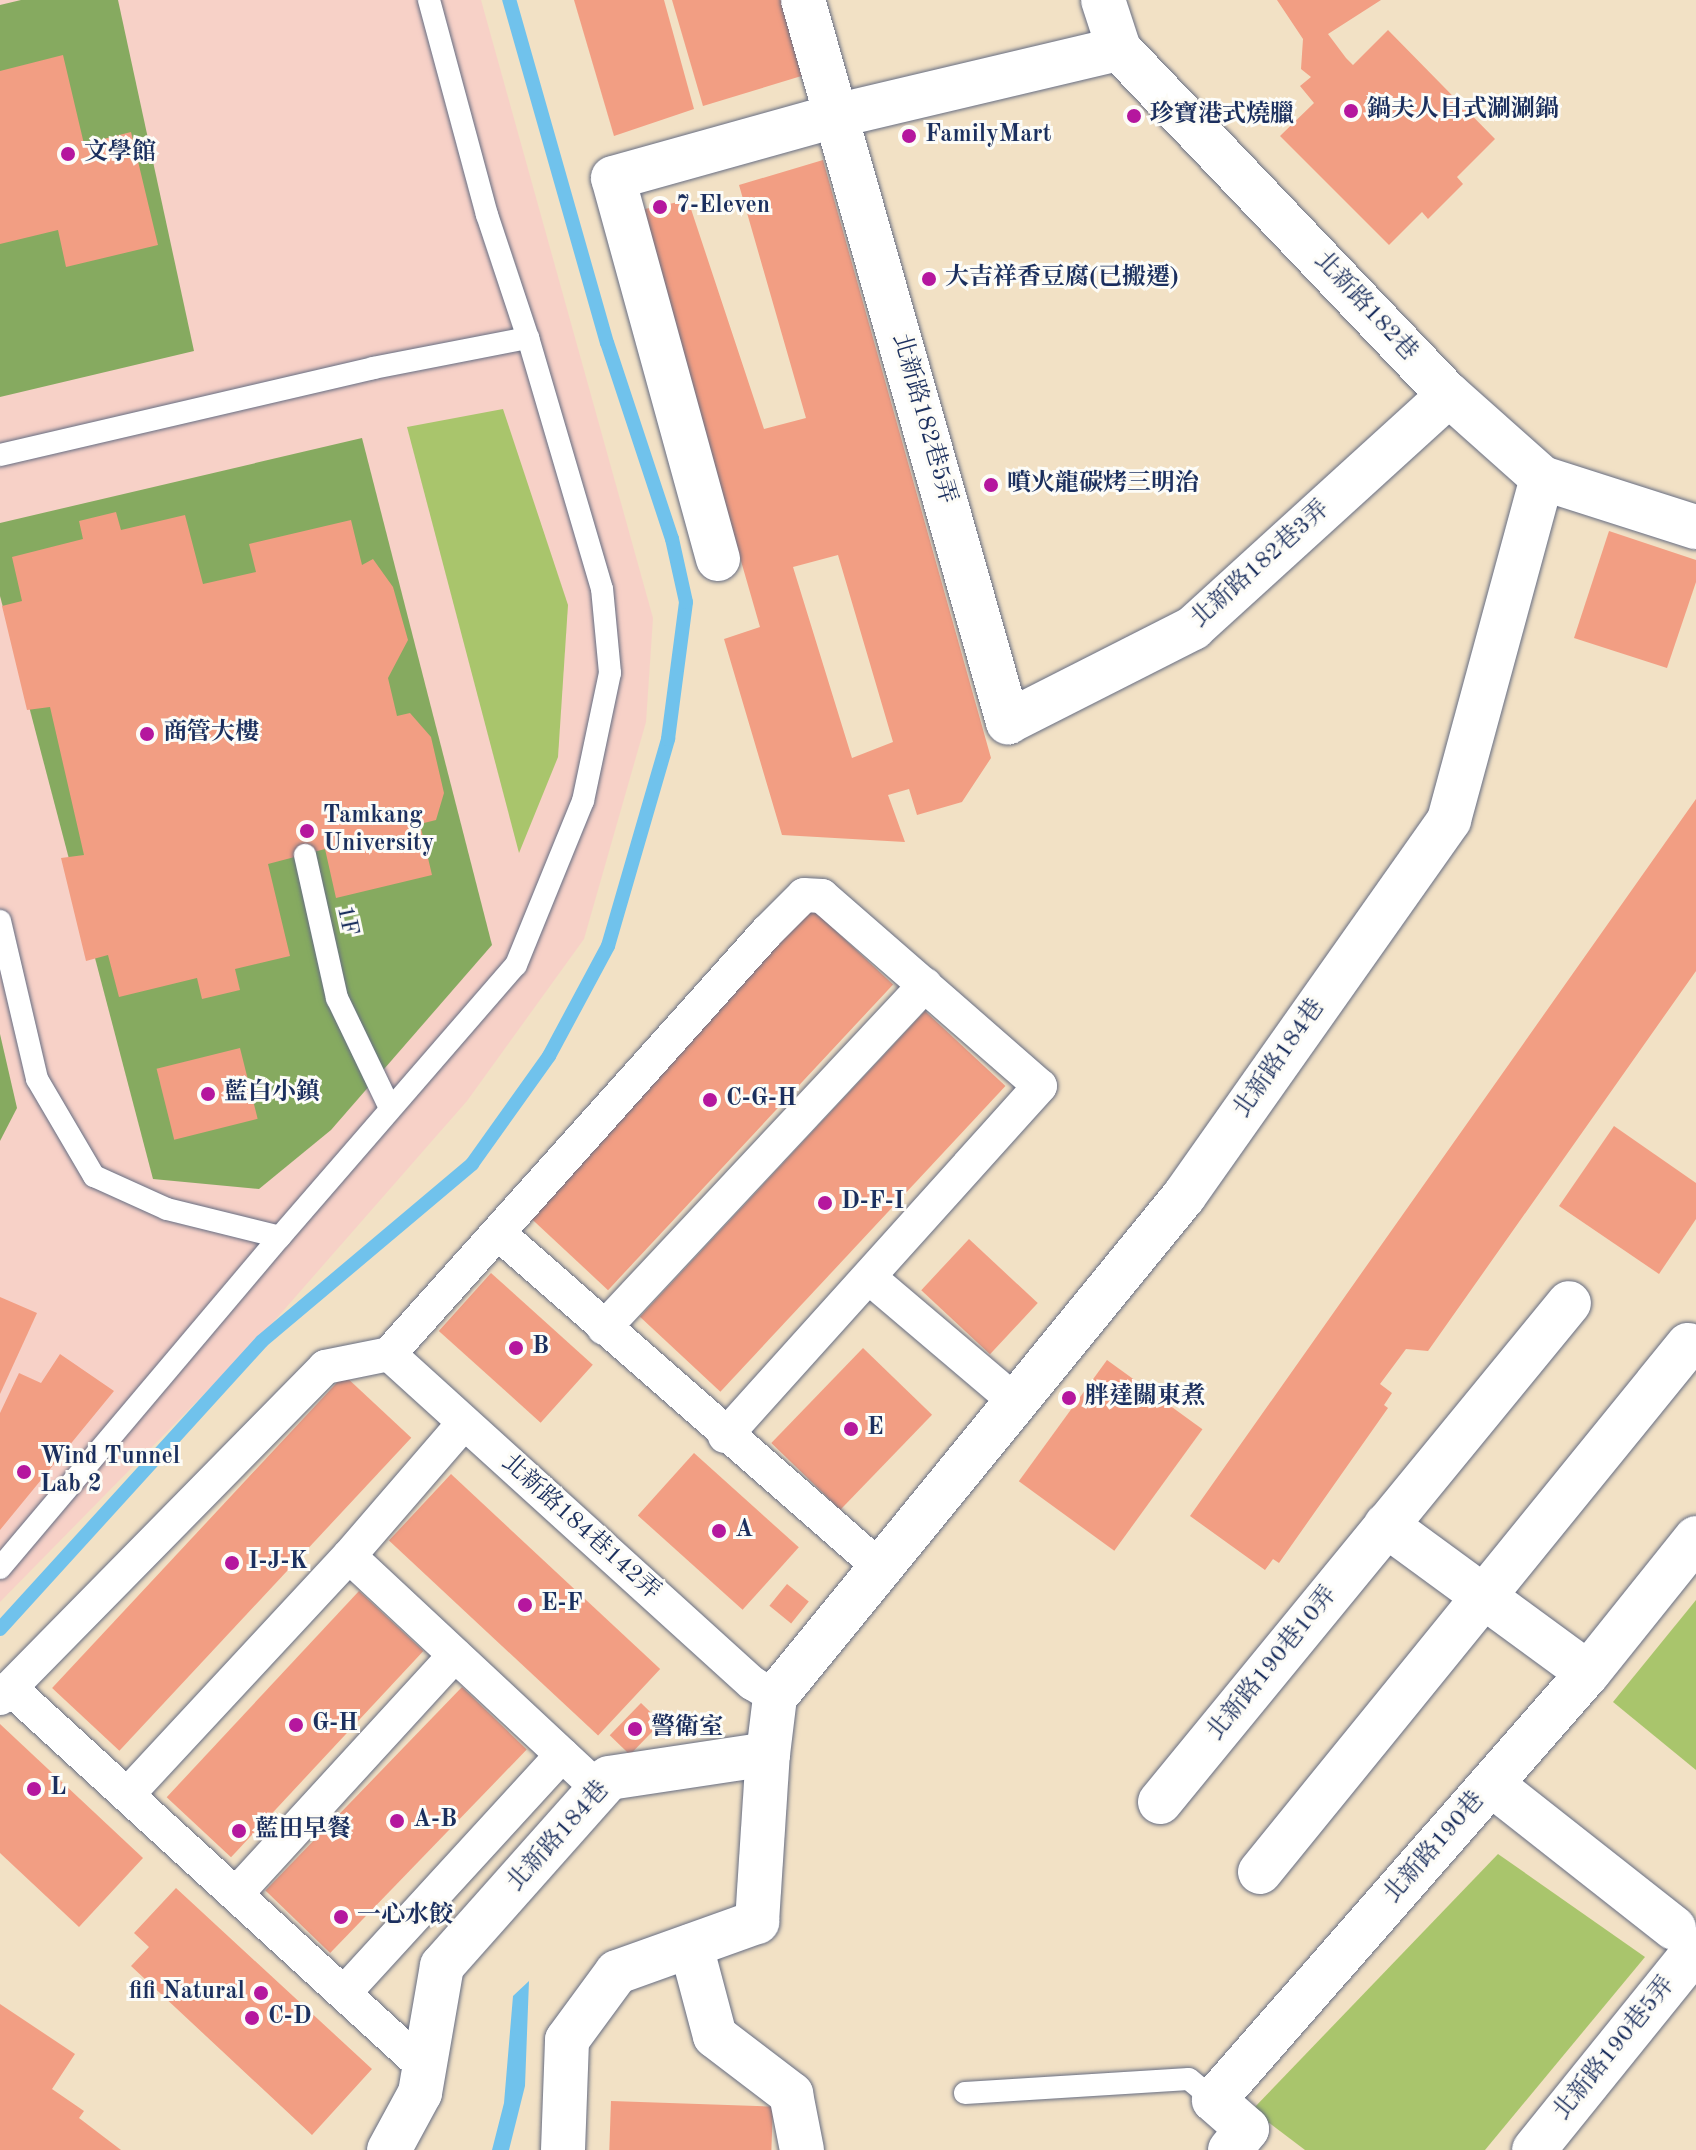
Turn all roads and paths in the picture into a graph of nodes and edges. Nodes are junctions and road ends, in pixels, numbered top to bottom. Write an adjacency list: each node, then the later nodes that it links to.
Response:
1 (429, 0): 6 (lane)
2 (803, 0): 5 (street, 北新路182巷5弄)
3 (1103, 0): 4 (street, 北新路182巷)
4 (1119, 49): 5 (street); 7 (street, 北新路182巷)
5 (839, 115): 11 (street); 12 (street, 北新路182巷5弄)
6 (528, 338): 8 (lane); 16 (lane)
7 (1449, 395): 9 (street, 北新路182巷); 12 (street, 北新路182巷3弄)
8 (0, 455)
9 (1542, 478): 10 (street, 北新路182巷); 24 (street, 北新路184巷)
10 (1696, 527)
11 (718, 559)
12 (1008, 722)
13 (305, 855): 16 (lane, 1F)
14 (0, 921): 18 (lane)
15 (925, 985): 17 (street); 19 (street); 21 (street)
16 (390, 1108): 18 (lane)
17 (498, 1233): 21 (street); 23 (street)
18 (280, 1237): 30 (lane)
19 (871, 1279): 24 (street); 26 (street)
20 (1569, 1303): 27 (street, 北新路190巷10弄)
21 (604, 1328): 26 (street)
22 (1688, 1345): 32 (street)
23 (389, 1354): 25 (street, 北新路184巷142弄); 35 (street)
24 (1017, 1403): 31 (street, 北新路184巷)
25 (464, 1423): 29 (street); 36 (street, 北新路184巷142弄)
26 (725, 1436): 31 (street)
27 (1386, 1525): 32 (street); 42 (street, 北新路190巷10弄)
28 (1696, 1538): 34 (street, 北新路190巷)
29 (349, 1556): 33 (street); 41 (street)
30 (0, 1568)
31 (883, 1570): 36 (street, 北新路184巷)
32 (1482, 1596): 34 (street); 43 (street)
33 (455, 1655): 38 (street); 44 (street)
34 (1588, 1673): 39 (street, 北新路190巷)
35 (5, 1693): 41 (street)
36 (775, 1697): 37 (street)
37 (768, 1754): 40 (street, 北新路184巷); 46 (street)
38 (562, 1755): 40 (street); 47 (street)
39 (1491, 1784): 45 (street); 50 (street, 北新路190巷)
40 (599, 1789): 48 (street, 北新路184巷)
41 (127, 1795): 44 (street)
42 (1160, 1802)
43 (1260, 1872)
44 (236, 1894): 47 (street)
45 (1691, 1931): 55 (street, 北新路190巷5弄)
46 (691, 1946): 53 (street); 54 (street)
47 (344, 1993): 48 (street)
48 (423, 2066): 52 (street)
49 (965, 2093): 50 (lane)
50 (1214, 2100): 51 (street)
51 (1250, 2143)
52 (389, 2150)
53 (563, 2150)
54 (802, 2150)
55 (1534, 2150)

